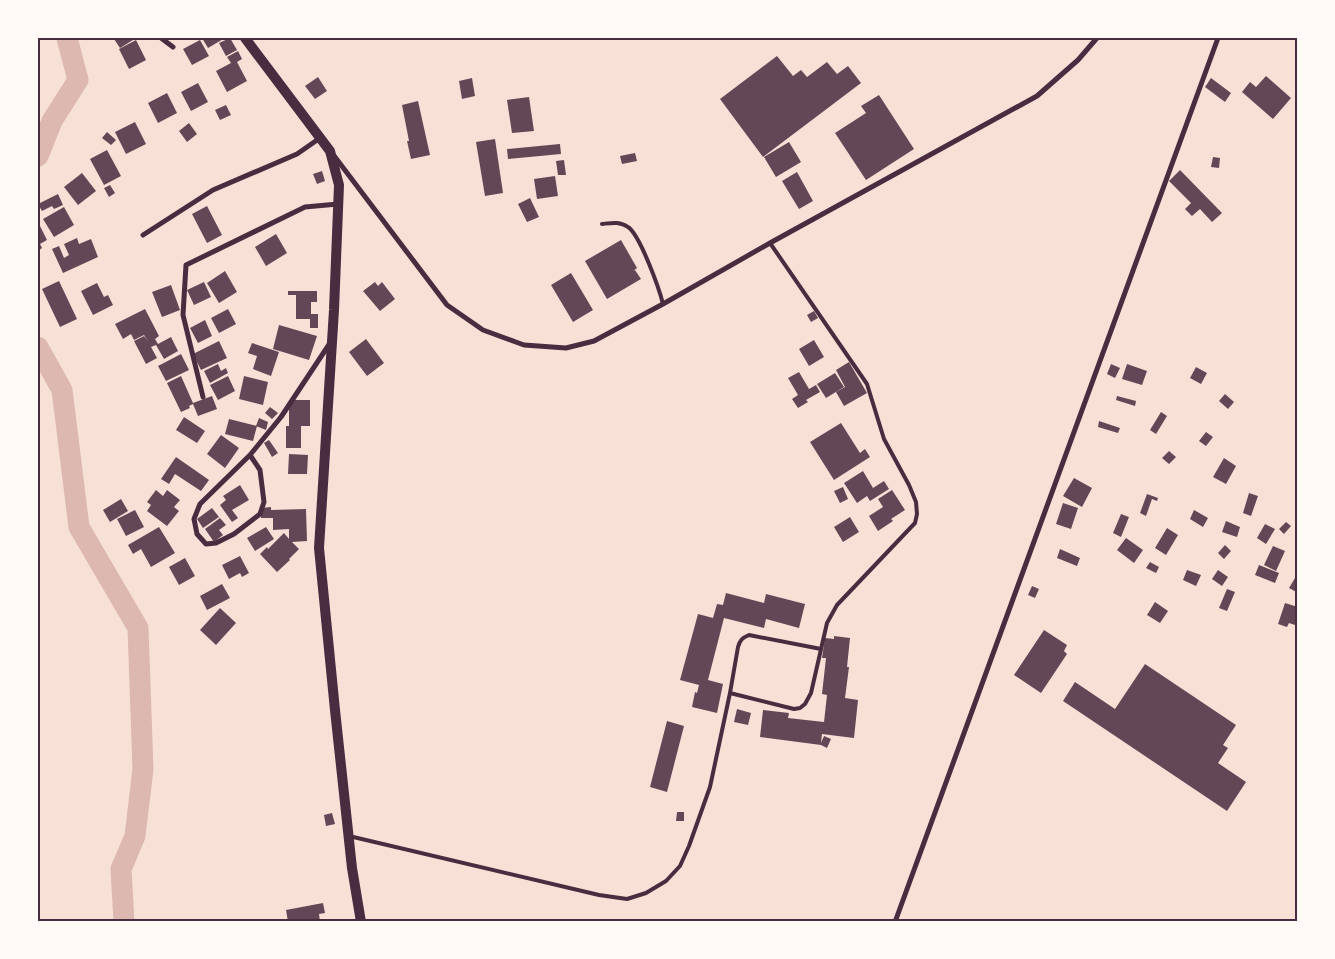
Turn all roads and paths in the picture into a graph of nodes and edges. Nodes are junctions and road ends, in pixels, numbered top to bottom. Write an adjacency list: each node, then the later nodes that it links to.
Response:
1 (161, 38): 5 (street)
2 (245, 38): 6 (main road)
3 (1097, 38): 11 (street)
4 (1218, 38): 20 (street)
5 (173, 47)
6 (320, 138): 7 (main road); 10 (street)
7 (330, 151): 8 (main road); 12 (street)
8 (338, 204): 13 (main road); 14 (street)
9 (602, 224): 12 (lane)
10 (143, 235)
11 (770, 243): 12 (street); 16 (lane)
12 (663, 304)
13 (332, 341): 15 (street); 18 (main road)
14 (204, 397)
15 (250, 455): 15 (street)
16 (821, 649): 17 (lane); 17 (lane)
17 (730, 693): 18 (lane)
18 (349, 836): 19 (main road)
19 (361, 922)
20 (896, 922)

